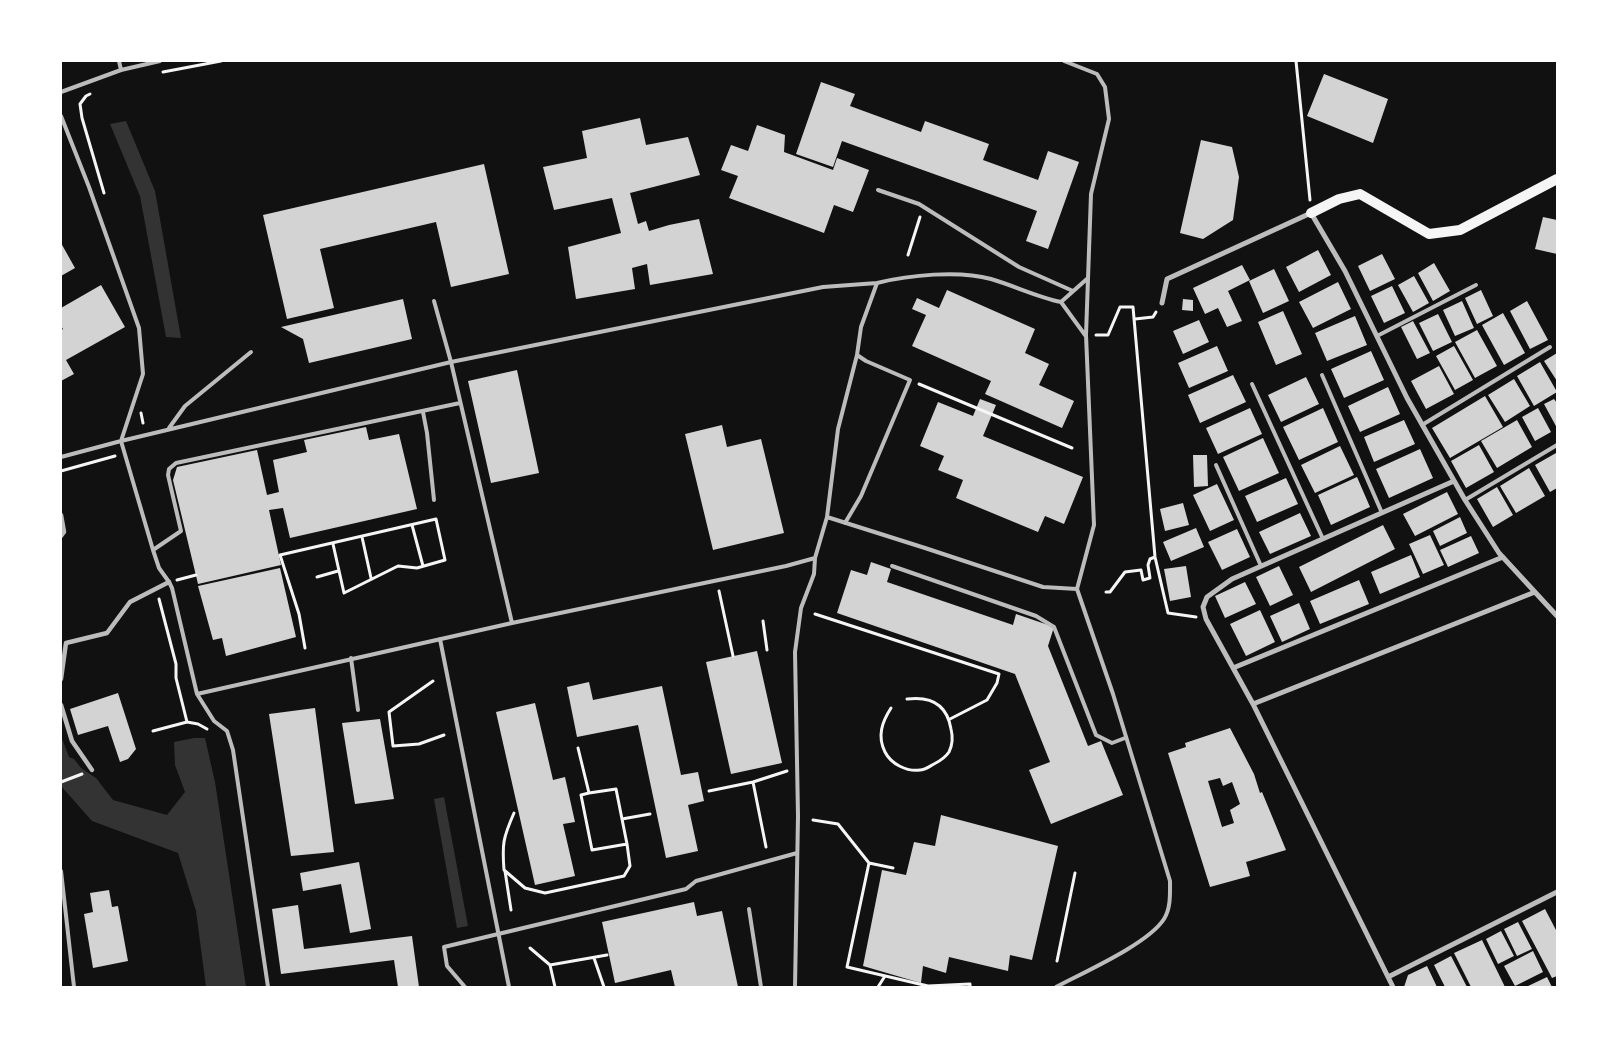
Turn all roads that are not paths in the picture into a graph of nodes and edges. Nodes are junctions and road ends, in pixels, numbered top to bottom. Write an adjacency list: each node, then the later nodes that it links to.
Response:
1 (119, 61): 4 (lane)
2 (160, 61): 4 (lane)
3 (1064, 61): 10 (lane)
4 (121, 70): 5 (lane)
5 (61, 92)
6 (61, 116): 29 (lane)
7 (1557, 179): 9 (main road)
8 (878, 190): 13 (lane)
9 (1311, 213): 16 (street); 18 (street)
10 (1088, 278): 13 (lane); 17 (lane)
11 (877, 283): 15 (lane); 21 (lane); 22 (lane)
12 (1476, 285): 18 (lane)
13 (1073, 291): 15 (lane)
14 (434, 301): 22 (lane)
15 (1061, 302): 17 (lane)
16 (1162, 303)
17 (1086, 335): 48 (lane)
18 (1377, 336): 27 (street)
19 (1550, 347): 27 (lane)
20 (251, 352): 28 (lane)
21 (857, 356): 38 (lane); 39 (lane)
22 (451, 362): 25 (lane); 28 (lane)
23 (1322, 375): 36 (lane)
24 (1252, 384): 41 (lane)
25 (460, 403): 26 (lane); 51 (lane)
26 (423, 412): 34 (lane); 42 (lane)
27 (1422, 425): 33 (street)
28 (168, 429): 29 (lane)
29 (121, 441): 31 (lane); 42 (lane)
30 (1557, 445): 35 (lane)
31 (61, 457)
32 (1216, 465): 46 (lane)
33 (1454, 481): 35 (street); 36 (street)
34 (434, 500)
35 (1464, 500): 43 (street)
36 (1382, 513): 41 (street)
37 (61, 515): 40 (street)
38 (826, 517): 39 (lane); 44 (lane)
39 (845, 523): 48 (lane)
40 (61, 536)
41 (1323, 539): 46 (street)
42 (153, 550): 47 (lane)
43 (1503, 557): 49 (street); 55 (street)
44 (815, 558): 51 (lane); 63 (lane)
45 (892, 566): 61 (lane)
46 (1262, 566): 55 (street)
47 (169, 582): 53 (street); 57 (lane)
48 (1077, 589): 61 (lane)
49 (1535, 592): 50 (street); 58 (street)
50 (1557, 616)
51 (512, 623): 52 (lane)
52 (440, 639): 54 (lane); 67 (lane)
53 (63, 641): 56 (street)
54 (351, 658): 57 (lane); 60 (lane)
55 (1234, 668): 58 (street)
56 (61, 679)
57 (196, 694): 70 (lane)
58 (1253, 704): 68 (street)
59 (61, 705): 62 (street)
60 (358, 710)
61 (1125, 738): 75 (lane)
62 (92, 770)
63 (797, 853): 67 (lane); 74 (lane)
64 (61, 871): 69 (lane)
65 (1557, 892): 68 (street)
66 (749, 909): 73 (lane)
67 (498, 934): 71 (lane); 72 (lane)
68 (1388, 978): 76 (street)
69 (74, 987)
70 (268, 987)
71 (465, 987)
72 (509, 987)
73 (761, 987)
74 (795, 987)
75 (1056, 987)
76 (1393, 987)

